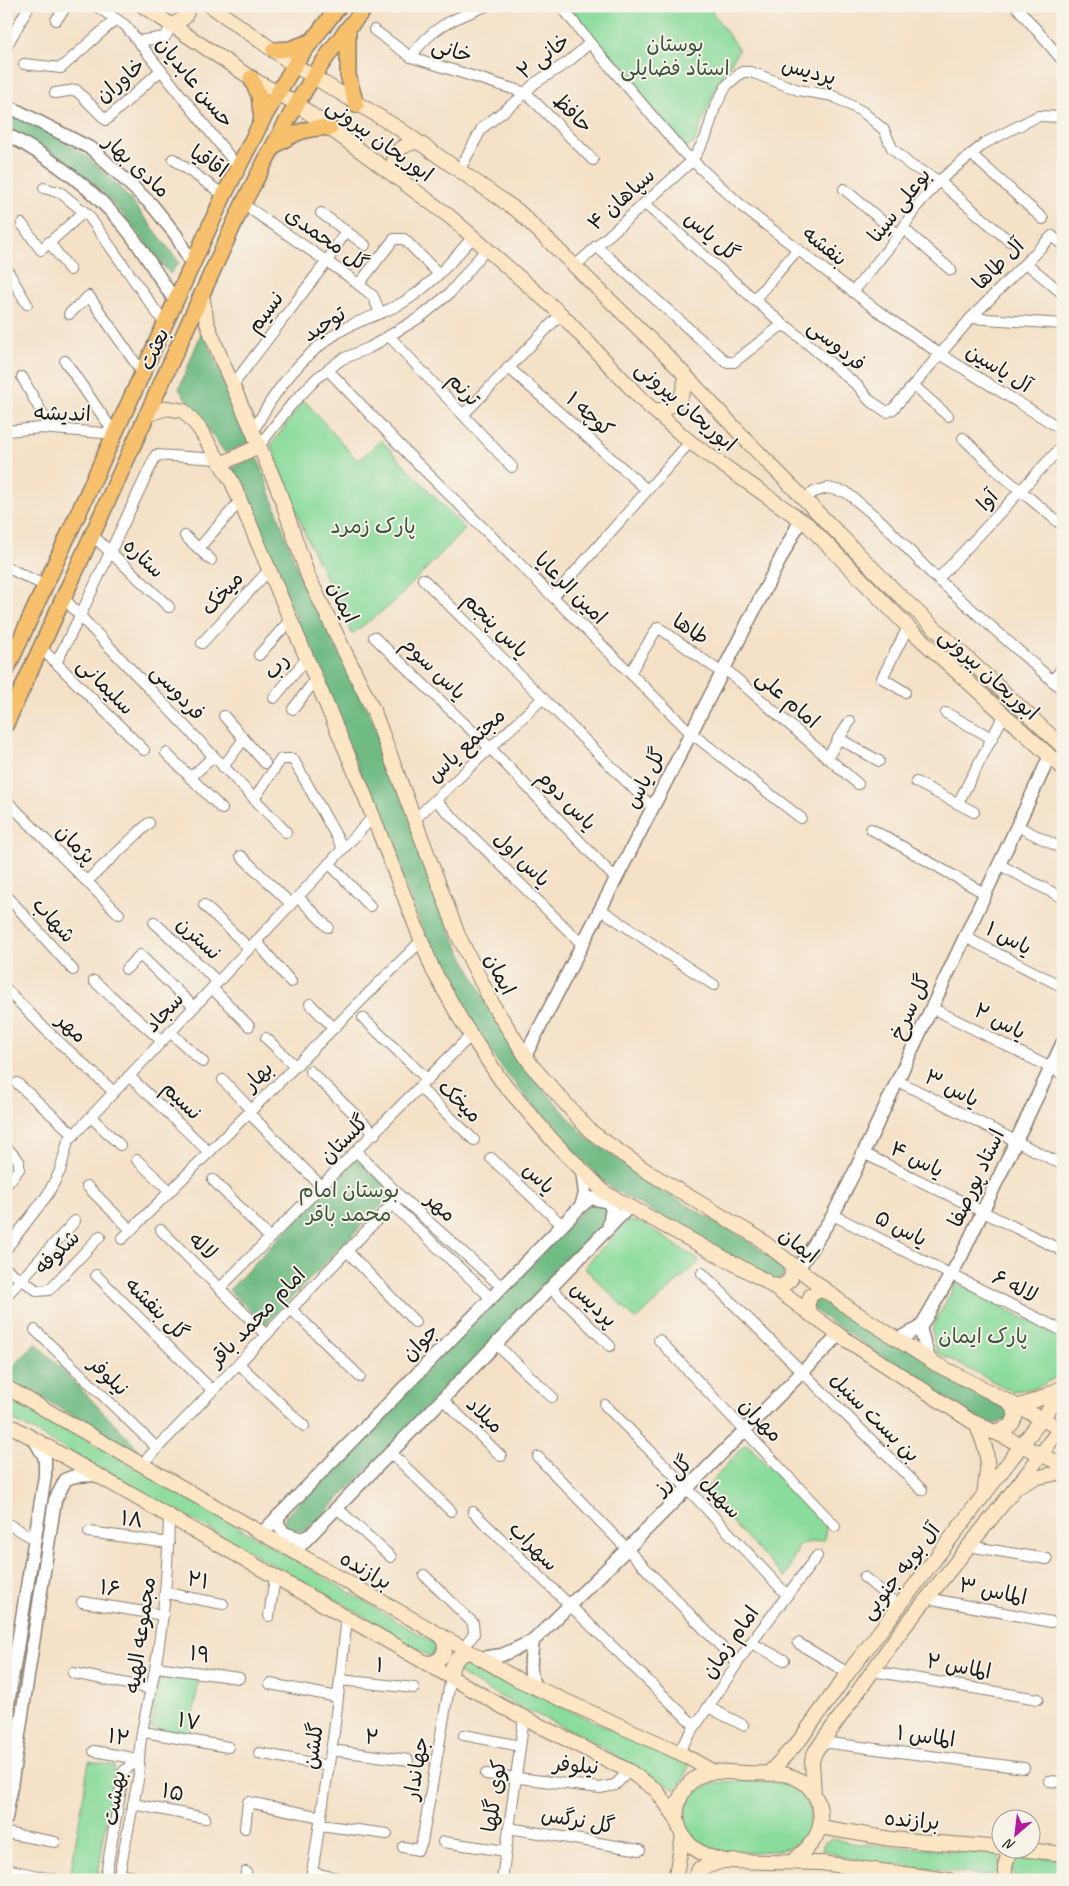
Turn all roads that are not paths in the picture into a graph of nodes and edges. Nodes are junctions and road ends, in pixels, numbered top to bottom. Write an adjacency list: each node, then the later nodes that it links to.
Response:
1 (67, 6): 13 (street)
2 (96, 6): 12 (street, حسن عابدیان)
3 (143, 6): 14 (main road, ابوریحان بیرونی)
4 (190, 6): 14 (main road)
5 (339, 6): 18 (main road, بعثت)
6 (367, 6): 15 (main road, بعثت)
7 (486, 6): 22 (street)
8 (561, 6): 19 (street)
9 (1016, 6): 23 (street)
10 (27, 7): 20 (street)
11 (213, 7): 21 (main road, ابوریحان بیرونی)
12 (116, 19): 17 (street, حسن عابدیان); 24 (street)
13 (56, 20)
14 (171, 26): 17 (street); 27 (main road, ابوریحان بیرونی)
15 (348, 29): 28 (main road, بعثت); 34 (main road)
16 (374, 30): 22 (street, خانی)
17 (138, 41): 26 (street, حسن عابدیان)
18 (312, 42): 21 (main road); 25 (main road, بعثت)
19 (590, 44): 31 (street, خانی ۲); 44 (street, خانی ۲)
20 (6, 47)
21 (274, 50): 25 (main road, ابوریحان بیرونی)
22 (411, 57): 31 (street, خانی)
23 (1063, 61)
24 (24, 64)
25 (294, 65): 28 (main road, ابوریحان بیرونی); 30 (main road, بعثت)
26 (161, 70): 29 (street, خاوران); 45 (street, حسن عابدیان)
27 (251, 78): 30 (main road, ابوریحان بیرونی); 36 (main road)
28 (313, 78): 32 (main road, بعثت); 34 (main road, ابوریحان بیرونی)
29 (55, 93)
30 (278, 93): 32 (main road, ابوریحان بیرونی); 36 (main road, بعثت)
31 (526, 93): 43 (street, حافظ); 46 (street, خانی ۲)
32 (297, 104): 37 (main road, ابوریحان بیرونی); 40 (main road, بعثت)
33 (6, 105): 70 (street, مادی بهار)
34 (356, 105): 39 (main road, ابوریحان بیرونی)
35 (1063, 117): 41 (street, بوعلی سینا)
36 (262, 120): 45 (main road, بعثت)
37 (330, 128): 40 (main road); 47 (main road, ابوریحان بیرونی)
38 (6, 134): 82 (street)
39 (417, 142): 46 (main road, ابوریحان بیرونی); 47 (main road)
40 (273, 147): 53 (main road, بعثت)
41 (971, 154): 48 (street, بوعلی سینا); 56 (street)
42 (173, 159): 51 (street, اقاقیا)
43 (593, 160)
44 (692, 161): 48 (street, پردیس); 52 (street, سپاهان ۴); 67 (street, بنفشه)
45 (238, 167): 51 (main road, بعثت)
46 (459, 170): 71 (main road, ابوریحان بیرونی)
47 (395, 176): 60 (main road, ابوریحان بیرونی)
48 (939, 181): 59 (street, بوعلی سینا); 61 (street, پردیس)
49 (44, 188): 54 (street)
50 (844, 189): 59 (street)
51 (224, 194): 70 (main road, بعثت)
52 (644, 203): 65 (street, سپاهان ۴); 81 (street, گل یاس)
53 (243, 204): 68 (street, گل محمدی); 80 (main road, بعثت)
54 (84, 212): 62 (street); 88 (street)
55 (322, 213): 58 (street)
56 (1043, 219)
57 (22, 224): 62 (street)
58 (346, 231): 63 (street); 68 (street, نسیم)
59 (901, 232): 74 (street); 78 (street, بوعلی سینا)
60 (473, 237): 66 (main road, ابوریحان بیرونی); 75 (street, توحید)
61 (1009, 241)
62 (49, 242): 73 (street)
63 (365, 245)
64 (1063, 245): 69 (street, آل طاها)
65 (596, 246): 71 (street, سپاهان ۴); 90 (street, فردوسی)
66 (487, 248): 86 (main road, ابوریحان بیرونی); 91 (street)
67 (798, 249): 78 (street, بنفشه); 81 (street)
68 (327, 261): 76 (street, گل محمدی); 100 (street, نسیم)
69 (1026, 263): 79 (street); 87 (street, آل طاها)
70 (192, 265): 82 (main road, بعثت)
71 (576, 266): 97 (main road, ابوریحان بیرونی)
72 (6, 268): 77 (street)
73 (70, 270)
74 (951, 270)
75 (439, 274): 76 (street, توحید); 84 (street, توحید)
76 (359, 284): 84 (street, گل محمدی)
77 (11, 285): 83 (street)
78 (853, 292): 92 (street, بنفشه)
79 (1063, 294)
80 (202, 295): 100 (main road, ایمان); 102 (main road, بعثت)
81 (754, 300): 90 (street, گل یاس)
82 (176, 302): 88 (main road, بعثت)
83 (28, 304)
84 (380, 313): 108 (street, توحید)
85 (69, 314): 96 (street)
86 (561, 314): 94 (street); 101 (main road, ابوریحان بیرونی)
87 (971, 318): 89 (street); 92 (street, فردوسی)
88 (165, 324): 96 (main road, بعثت)
89 (1063, 324)
90 (786, 327): 99 (street, فردوسی)
91 (389, 336): 95 (street); 103 (street, ترنم)
92 (940, 354): 99 (street, فردوسی); 106 (street, آل یاسین)
93 (65, 361): 109 (street)
94 (508, 367): 103 (street); 116 (street, کوچه ۱)
95 (328, 370): 113 (street); 132 (street, امین الرعایا)
96 (143, 374): 109 (main road, بعثت)
97 (685, 375): 101 (main road); 118 (main road, ابوریحان بیرونی)
98 (22, 377): 105 (street)
99 (913, 385): 104 (street)
100 (232, 386): 108 (main road, ایمان)
101 (655, 411): 111 (main road, ابوریحان بیرونی)
102 (146, 415): 114 (main road); 122 (main road, بعثت)
103 (464, 415): 115 (street, ترنم)
104 (948, 416)
105 (50, 428): 107 (street, اندیشه); 109 (street, اندیشه)
106 (1063, 430)
107 (6, 431)
108 (252, 432): 113 (main road, ایمان)
109 (115, 434): 131 (main road, بعثت)
110 (963, 438): 117 (street)
111 (690, 442): 116 (street); 120 (main road, ابوریحان بیرونی)
112 (1063, 445): 117 (street, آوا)
113 (259, 446): 114 (main road); 188 (main road, ایمان)
114 (220, 462): 119 (main road); 125 (street)
115 (512, 466)
116 (647, 490): 132 (street)
117 (1021, 490): 121 (street); 130 (street, آوا)
118 (804, 499): 130 (street); 165 (main road, ابوریحان بیرونی)
119 (240, 501): 124 (street); 128 (main road)
120 (801, 520): 137 (main road, ابوریحان بیرونی); 147 (street, گل یاس)
121 (1063, 526)
122 (92, 535): 125 (street, ستاره); 133 (main road, بعثت)
123 (185, 536): 124 (street)
124 (198, 548): 126 (street)
125 (110, 552): 134 (street, ستاره); 135 (street)
126 (212, 560)
127 (6, 567): 131 (street)
128 (270, 569): 136 (main road); 139 (street, میخک)
129 (423, 579): 154 (street, یاس پنجم)
130 (938, 579): 150 (street)
131 (46, 586): 141 (main road, بعثت)
132 (553, 596): 148 (street, امین الرعایا)
133 (64, 598): 135 (street, فردوسی); 140 (main road, بعثت)
134 (169, 607)
135 (80, 616): 144 (street); 170 (street, فردوسی)
136 (291, 619): 142 (street); 143 (main road)
137 (908, 627): 152 (street); 157 (main road, ابوریحان بیرونی)
138 (374, 637): 166 (street, یاس سوم)
139 (202, 643)
140 (41, 648): 144 (street, سلیمانی); 160 (main road, بعثت)
141 (11, 650): 146 (main road, بعثت)
142 (260, 655)
143 (307, 658): 149 (main road); 153 (street, رب)
144 (56, 663): 167 (street, سلیمانی)
145 (1063, 668): 150 (street)
146 (6, 671)
147 (723, 671): 148 (street, طاها); 161 (street, گل یاس); 171 (street, امام علی)
148 (630, 673): 161 (street, امین الرعایا)
149 (316, 680): 155 (street); 186 (main road)
150 (1052, 681): 151 (street)
151 (1063, 690)
152 (905, 692)
153 (274, 698)
154 (543, 698): 166 (street, مجتمع یاس); 183 (street, یاس پنجم)
155 (293, 709)
156 (946, 713): 163 (street)
157 (1004, 715): 163 (street); 169 (main road, ابوریحان بیرونی)
158 (224, 716): 164 (street)
159 (850, 721): 162 (street)
160 (6, 724)
161 (691, 733): 183 (street, گل یاس); 187 (street, امین الرعایا)
162 (838, 738): 171 (street); 172 (street)
163 (992, 738): 182 (street)
164 (244, 739): 173 (street); 174 (street)
165 (1063, 747)
166 (490, 748): 181 (street, مجتمع یاس); 198 (street, یاس دوم)
167 (144, 750)
168 (166, 753): 176 (street)
169 (1050, 756): 175 (main road, ابوریحان بیرونی); 190 (street, گل سرخ)
170 (213, 757): 174 (street, فردوسی); 176 (street)
171 (827, 758): 178 (street, امام علی)
172 (879, 761)
173 (265, 763)
174 (223, 767): 179 (street, فردوسی)
175 (1063, 768)
176 (190, 778): 184 (street)
177 (916, 782): 182 (street)
178 (858, 784)
179 (254, 799): 192 (street, فردوسی); 193 (street)
180 (6, 800): 199 (street, پژمان)
181 (435, 800): 188 (street, مجتمع یاس); 212 (street, یاس اول)
182 (958, 803): 185 (street)
183 (652, 808): 198 (street, گل یاس)
184 (222, 809)
185 (974, 812)
186 (373, 816): 193 (street, سجاد); 211 (main road)
187 (801, 818)
188 (414, 820): 233 (main road, ایمان)
189 (149, 823): 199 (street)
190 (1017, 826): 194 (street); 197 (street, گل سرخ)
191 (871, 829): 200 (street)
192 (286, 832)
193 (343, 848): 196 (street, سجاد)
194 (1063, 849)
195 (241, 856): 203 (street)
196 (329, 863): 203 (street, سجاد); 205 (street)
197 (998, 864): 200 (street, گل سرخ); 202 (street)
198 (616, 879): 206 (street, گل یاس)
199 (87, 881): 207 (street, پژمان)
200 (984, 893): 210 (street, گل سرخ)
201 (6, 895): 215 (street, شهاب)
202 (1063, 898)
203 (294, 900): 209 (street); 213 (street, سجاد)
204 (204, 905): 213 (street)
205 (370, 906)
206 (600, 909): 212 (street, گل یاس); 219 (street)
207 (119, 914)
208 (154, 922): 218 (street, نسترن)
209 (328, 926)
210 (965, 937): 220 (street, یاس ۱); 224 (street, گل سرخ)
211 (421, 941): 227 (street, بهار); 229 (main road)
212 (582, 944): 233 (street, گل یاس)
213 (252, 945): 217 (street); 218 (street, سجاد)
214 (126, 969): 223 (street)
215 (73, 970)
216 (94, 981): 231 (street)
217 (291, 982)
218 (215, 985): 223 (street, سجاد); 226 (street, نسترن)
219 (714, 985)
220 (1063, 987)
221 (6, 989): 245 (street, مهر)
222 (310, 1004): 227 (street)
223 (194, 1007): 228 (street, سجاد)
224 (932, 1008): 236 (street, یاس ۲); 242 (street, گل سرخ)
225 (363, 1018): 241 (street)
226 (250, 1026)
227 (334, 1028): 235 (street, بهار)
228 (170, 1032): 231 (street, سجاد); 234 (street)
229 (471, 1036): 241 (street, گلستان); 260 (main road)
230 (266, 1038): 235 (street)
231 (162, 1041): 239 (street, سجاد)
232 (1063, 1042): 236 (street, استاد پورصفا)
233 (525, 1056): 283 (main road, ایمان)
234 (202, 1062)
235 (295, 1066): 246 (street, بهار)
236 (1051, 1068): 238 (street, یاس ۲); 251 (street, استاد پورصفا)
237 (310, 1071): 248 (street)
238 (1063, 1074)
239 (129, 1076): 245 (street, سجاد); 254 (street, نسیم)
240 (223, 1080): 246 (street)
241 (428, 1080): 244 (street, گلستان)
242 (898, 1081): 251 (street, یاس ۳); 256 (street, گل سرخ)
243 (17, 1083): 249 (street)
244 (420, 1088): 248 (street, گلستان); 250 (street, میخک)
245 (114, 1092): 247 (street, سجاد)
246 (252, 1114): 254 (street, بهار); 264 (street)
247 (91, 1117): 249 (street, سجاد); 252 (street)
248 (375, 1134): 255 (street, گلستان)
249 (74, 1135): 280 (street, سجاد)
250 (474, 1140)
251 (1015, 1141): 259 (street, یاس ۳); 270 (street, استاد پورصفا)
252 (120, 1145)
253 (9, 1150): 262 (street)
254 (209, 1152): 265 (street, بهار)
255 (357, 1152): 264 (street, گلستان); 266 (street, مهر)
256 (863, 1153): 270 (street, یاس ۴); 271 (street, گل سرخ)
257 (491, 1158): 273 (street, یاس)
258 (137, 1160): 265 (street)
259 (1063, 1165)
260 (582, 1170): 268 (street); 269 (main road)
261 (213, 1180): 278 (street)
262 (6, 1186)
263 (87, 1186): 275 (street)
264 (322, 1187): 278 (street, گلستان)
265 (170, 1191): 275 (street, بهار)
266 (400, 1196): 267 (street, امام محمد باقر); 290 (street, مهر)
267 (392, 1204): 282 (street, امام محمد باقر); 295 (street, مهر)
268 (580, 1206): 273 (street, جوان); 274 (street)
269 (630, 1206): 274 (street); 289 (main road)
270 (982, 1211): 281 (street, یاس ۴); 286 (street, استاد پورصفا)
271 (833, 1215): 283 (street, گل سرخ); 286 (street, یاس ۵)
272 (74, 1221): 288 (street)
273 (562, 1225): 290 (street, جوان)
274 (608, 1229): 292 (street)
275 (131, 1230): 279 (street, بهار)
276 (161, 1230): 291 (street, لاله)
277 (100, 1236): 288 (street, شکوفه)
278 (270, 1238): 291 (street, گلستان)
279 (122, 1239)
280 (6, 1249)
281 (1063, 1250)
282 (347, 1251): 296 (street, امام محمد باقر); 298 (street)
283 (793, 1265): 289 (main road); 293 (main road, ایمان)
284 (6, 1269): 288 (street)
285 (702, 1273): 310 (street, بن بست سنبل)
286 (951, 1274): 299 (street, استاد پورصفا); 301 (street, لاله ۶)
287 (96, 1275): 314 (street, گل بنفشه)
288 (21, 1280): 294 (street)
289 (769, 1284): 297 (main road)
290 (502, 1287): 295 (street, جوان)
291 (220, 1288): 302 (street, لاله)
292 (551, 1288): 306 (street); 307 (street, پردیس)
293 (830, 1294): 297 (main road); 304 (main road, ایمان)
294 (6, 1296)
295 (491, 1298): 347 (street, جوان)
296 (292, 1309): 302 (street, امام محمد باقر); 311 (street)
297 (811, 1315): 303 (main road)
298 (415, 1322)
299 (920, 1328): 304 (street); 308 (street)
300 (35, 1330): 329 (street, نیلوفر)
301 (1063, 1331)
302 (266, 1335): 309 (street, امام محمد باقر)
303 (839, 1335): 310 (street, گل رز); 322 (main road)
304 (897, 1339): 308 (main road, ایمان)
305 (658, 1340): 324 (street, مهران)
306 (496, 1345): 316 (street); 317 (street)
307 (610, 1346)
308 (929, 1359): 318 (main road, ایمان)
309 (239, 1364): 314 (street, امام محمد باقر); 323 (street)
310 (802, 1372): 324 (street, گل رز); 341 (street, بن بست سنبل)
311 (360, 1377)
312 (6, 1387): 334 (main road, برازنده)
313 (1063, 1387): 318 (main road)
314 (212, 1391): 329 (street, امام محمد باقر)
315 (1063, 1391): 320 (main road, آل بویه جنوبی)
316 (552, 1397)
317 (443, 1400): 330 (street); 332 (street, میلاد)
318 (1013, 1405): 320 (main road, ایمان); 326 (main road)
319 (605, 1406): 340 (street, سهیل)
320 (1043, 1420): 325 (main road, ایمان); 328 (main road, آل بویه جنوبی)
321 (6, 1423): 327 (main road)
322 (976, 1424): 326 (main road); 342 (main road)
323 (304, 1426)
324 (745, 1430): 340 (street, گل رز); 349 (street, مهران)
325 (1062, 1430): 331 (main road, آل بویه جنوبی); 335 (main road)
326 (993, 1432): 328 (main road)
327 (34, 1439): 336 (main road); 337 (street)
328 (1022, 1446): 331 (main road); 342 (main road, آل بویه جنوبی)
329 (157, 1448): 334 (street, امام محمد باقر)
330 (391, 1453): 343 (street); 344 (street)
331 (1041, 1455): 335 (main road); 339 (main road, آل بویه جنوبی)
332 (501, 1456)
333 (538, 1457): 358 (street)
334 (142, 1464): 353 (main road, برازنده)
335 (1060, 1466): 339 (main road)
336 (97, 1475): 338 (street); 346 (main road)
337 (45, 1481): 338 (street); 355 (street)
338 (60, 1487): 427 (street)
339 (1016, 1487): 357 (main road, آل بویه جنوبی)
340 (688, 1488): 358 (street, گل رز); 367 (street, سهیل)
341 (922, 1490)
342 (983, 1497): 372 (main road, آل بویه جنوبی)
343 (337, 1508): 354 (street); 361 (street)
344 (451, 1511)
345 (473, 1512): 371 (street, سهراب)
346 (169, 1516): 356 (street, مجموعه الهیه); 365 (main road)
347 (278, 1516): 353 (street, جوان); 354 (street)
348 (6, 1523): 351 (street)
349 (835, 1526)
350 (6, 1529): 351 (street)
351 (19, 1530): 355 (street)
352 (89, 1532): 356 (street, ۱۸)
353 (262, 1533): 359 (main road, برازنده)
354 (310, 1535): 359 (street)
355 (35, 1539): 387 (street)
356 (169, 1544): 366 (street, مجموعه الهیه)
357 (968, 1546): 362 (street); 368 (main road, آل بویه جنوبی)
358 (628, 1549): 371 (street, گل رز); 384 (street)
359 (294, 1552): 377 (main road, برازنده)
360 (817, 1556): 367 (street, امام زمان)
361 (391, 1558)
362 (1047, 1559)
363 (424, 1575): 381 (street)
364 (864, 1577): 372 (street)
365 (275, 1578): 374 (street); 375 (main road)
366 (166, 1593): 370 (street, ۲۱); 373 (street, مجموعه الهیه)
367 (787, 1594): 379 (street, امام زمان)
368 (927, 1598): 376 (street, الماس ۳); 386 (main road, آل بویه جنوبی)
369 (82, 1602): 373 (street, ۱۶)
370 (223, 1604)
371 (568, 1606): 378 (street, گل رز); 403 (street, سهراب)
372 (899, 1606): 389 (main road, آل بویه جنوبی)
373 (163, 1614): 385 (street, مجموعه الهیه)
374 (269, 1616)
375 (347, 1617): 383 (main road); 392 (street, گلشن)
376 (1052, 1622)
377 (443, 1638): 381 (main road, برازنده); 383 (main road)
378 (533, 1640): 381 (street, گل رز); 395 (street)
379 (751, 1643): 382 (street); 384 (street, امام زمان)
380 (798, 1643): 389 (street)
381 (470, 1653): 390 (main road); 395 (main road, برازنده)
382 (784, 1660)
383 (427, 1663): 390 (main road)
384 (737, 1663): 399 (street, امام زمان)
385 (156, 1667): 391 (street, ۱۹); 396 (street, مجموعه الهیه)
386 (872, 1671): 398 (street, الماس ۲); 406 (main road, آل بویه جنوبی)
387 (10, 1672): 400 (street)
388 (72, 1673): 396 (street)
389 (848, 1673): 420 (main road, آل بویه جنوبی)
390 (451, 1677): 401 (main road); 439 (street, جهاندار)
391 (240, 1678)
392 (340, 1680): 394 (street, ۱); 397 (street, گلشن)
393 (270, 1684): 397 (street)
394 (414, 1688)
395 (536, 1688): 411 (main road, برازنده)
396 (152, 1689): 404 (street, مجموعه الهیه)
397 (338, 1697): 409 (street, گلشن)
398 (1038, 1699)
399 (708, 1707): 402 (street); 403 (street, امام زمان)
400 (6, 1716)
401 (524, 1718): 407 (street, کوی گلها); 417 (main road)
402 (743, 1725)
403 (695, 1726): 411 (street, امام زمان)
404 (144, 1732): 408 (street, ۱۷); 413 (street, مجموعه الهیه)
405 (464, 1735): 407 (street)
406 (822, 1742): 416 (street, الماس ۱); 424 (main road, آل بویه جنوبی)
407 (520, 1746): 421 (street, کوی گلها)
408 (228, 1747)
409 (331, 1750): 414 (street, ۲); 415 (street, گلشن)
410 (94, 1752): 413 (street, ۱۲)
411 (678, 1752): 418 (main road, برازنده)
412 (259, 1754): 415 (street)
413 (138, 1759): 425 (street, بهشت); 452 (street, بهشت)
414 (408, 1760)
415 (329, 1766): 429 (street, گلشن)
416 (1024, 1768)
417 (629, 1772): 421 (street, نیلوفر); 428 (main road)
418 (714, 1772): 420 (main road); 428 (main road)
419 (486, 1774): 421 (street, نیلوفر)
420 (768, 1774): 424 (main road)
421 (516, 1777): 432 (street, کوی گلها)
422 (1049, 1781): 423 (street)
423 (1063, 1782)
424 (814, 1794): 430 (main road)
425 (133, 1804): 426 (street, ۱۵); 448 (street, بهشت)
426 (206, 1818)
427 (6, 1819)
428 (677, 1819): 435 (main road)
429 (320, 1821): 431 (street); 434 (street); 449 (street, گلشن)
430 (820, 1827): 438 (main road, برازنده); 446 (main road)
431 (245, 1828)
432 (509, 1828): 440 (street, گل نرگس); 441 (street, کوی گلها)
433 (6, 1832): 436 (street)
434 (386, 1834)
435 (683, 1836): 445 (main road); 456 (main road)
436 (56, 1842)
437 (443, 1842): 441 (street)
438 (992, 1847)
439 (402, 1848)
440 (640, 1850)
441 (506, 1851): 455 (street, کوی گلها)
442 (1042, 1852): 443 (main road)
443 (1063, 1854)
444 (1007, 1858): 458 (main road)
445 (725, 1861): 446 (main road); 457 (main road)
446 (792, 1862): 450 (main road)
447 (6, 1869): 451 (street)
448 (119, 1877): 453 (street)
449 (312, 1877): 454 (street)
450 (942, 1879)
451 (56, 1880)
452 (105, 1880)
453 (149, 1880)
454 (347, 1880)
455 (502, 1880)
456 (675, 1880)
457 (694, 1880)
458 (1005, 1880)

